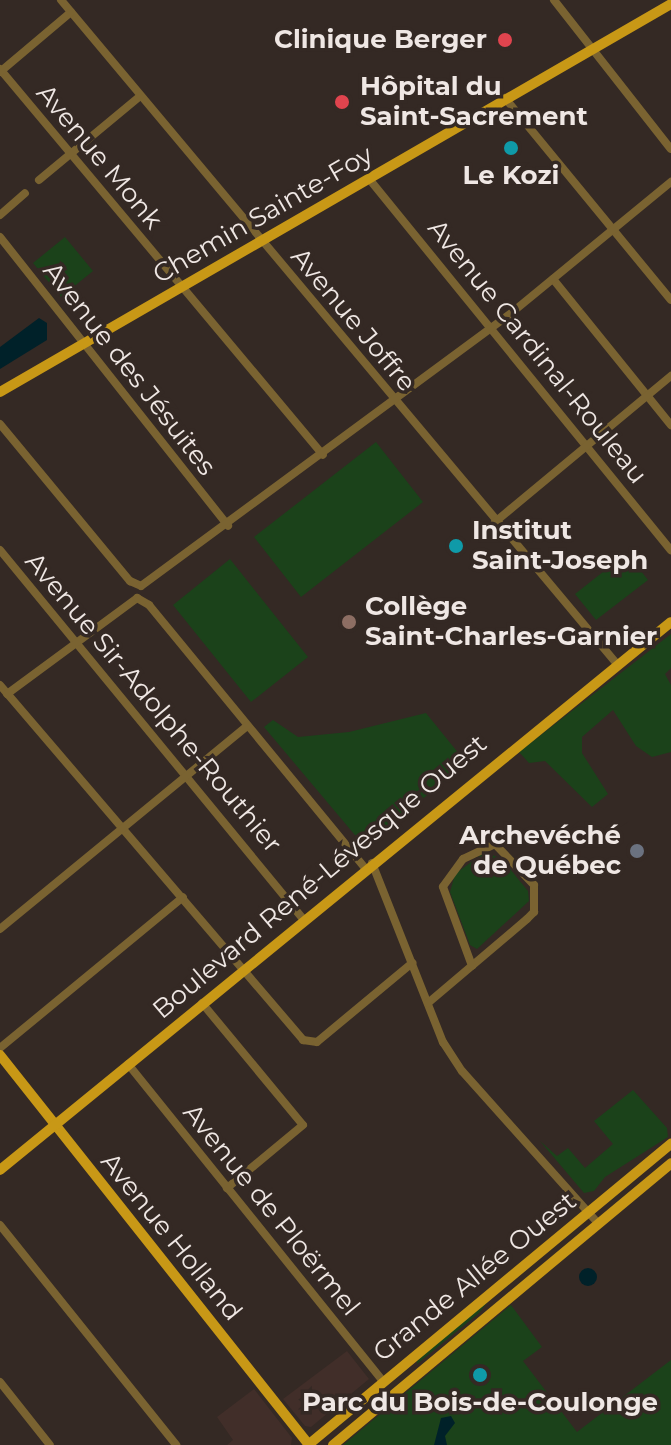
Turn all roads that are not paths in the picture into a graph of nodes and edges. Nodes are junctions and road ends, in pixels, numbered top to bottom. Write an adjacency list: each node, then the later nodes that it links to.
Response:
1 (61, 0): 4 (street, Avenue Joffre)
2 (554, 0): 5 (street)
3 (670, 3): 5 (main road, Chemin Sainte-Foy)
4 (71, 12): 6 (street); 7 (street, Avenue Joffre)
5 (591, 48): 8 (main road, Chemin Sainte-Foy); 9 (street)
6 (0, 70): 10 (street, Avenue Monk)
7 (139, 97): 10 (street); 18 (street, Avenue Joffre)
8 (505, 98): 12 (main road, Chemin Sainte-Foy); 16 (street)
9 (671, 149)
10 (71, 153): 11 (street); 20 (street, Avenue Monk)
11 (39, 180)
12 (370, 180): 18 (main road, Chemin Sainte-Foy); 22 (street, Avenue Cardinal-Rouleau)
13 (671, 182): 16 (street)
14 (25, 193): 15 (street)
15 (0, 215)
16 (613, 229): 19 (street); 21 (street)
17 (0, 237): 23 (street, Avenue des Jésuites)
18 (263, 242): 20 (main road, Chemin Sainte-Foy); 27 (street, Avenue Joffre)
19 (553, 279): 22 (street); 26 (street)
20 (183, 287): 23 (main road, Chemin Sainte-Foy); 31 (street, Avenue Monk)
21 (671, 300)
22 (491, 327): 27 (street); 30 (street, Avenue Cardinal-Rouleau)
23 (82, 342): 25 (main road, Chemin Sainte-Foy); 33 (street, Avenue des Jésuites)
24 (671, 376): 26 (street)
25 (0, 392)
26 (647, 395): 29 (street); 30 (street)
27 (394, 400): 31 (street); 32 (street, Avenue Joffre)
28 (0, 424): 33 (street)
29 (671, 425)
30 (588, 445): 32 (street); 35 (street, Avenue Cardinal-Rouleau)
31 (323, 455): 33 (street)
32 (495, 522): 38 (street, Avenue Joffre)
33 (228, 526)
34 (0, 550): 37 (street, Avenue Sir-Adolphe-Routhier)
35 (671, 550)
36 (671, 622): 38 (main road, Boulevard René-Lévesque Ouest)
37 (74, 640): 40 (street); 41 (street); 42 (street, Avenue Sir-Adolphe-Routhier)
38 (617, 664): 44 (main road, Boulevard René-Lévesque Ouest)
39 (0, 685): 40 (street)
40 (7, 694): 43 (street)
41 (247, 726): 42 (street); 44 (street)
42 (187, 776): 43 (street); 46 (street, Avenue Sir-Adolphe-Routhier)
43 (124, 828): 45 (street); 47 (street)
44 (368, 865): 46 (main road, Boulevard René-Lévesque Ouest); 48 (street)
45 (183, 897): 50 (street); 53 (street)
46 (304, 920): 50 (main road, Boulevard René-Lévesque Ouest)
47 (0, 929)
48 (412, 963): 50 (street); 52 (street)
49 (472, 966): 49 (street); 52 (street)
50 (243, 969): 51 (main road, Boulevard René-Lévesque Ouest)
51 (202, 1003): 55 (main road, Boulevard René-Lévesque Ouest); 60 (street)
52 (428, 1003): 61 (street)
53 (0, 1048)
54 (0, 1055): 56 (main road, Avenue Holland)
55 (128, 1064): 56 (main road, Boulevard René-Lévesque Ouest); 60 (street, Avenue de Ploërmel)
56 (55, 1125): 59 (main road, Boulevard René-Lévesque Ouest); 68 (main road, Avenue Holland)
57 (671, 1144): 61 (main road, Grande Allée Ouest)
58 (671, 1163): 62 (main road, Grande Allée Ouest)
59 (0, 1170)
60 (227, 1188): 64 (street, Avenue de Ploërmel)
61 (589, 1212): 62 (street); 64 (main road, Grande Allée Ouest)
62 (598, 1223): 69 (main road, Grande Allée Ouest)
63 (0, 1225): 67 (street)
64 (383, 1381): 68 (main road, Grande Allée Ouest)
65 (0, 1382): 66 (street)
66 (50, 1445)
67 (176, 1445)
68 (308, 1445)
69 (333, 1445)

